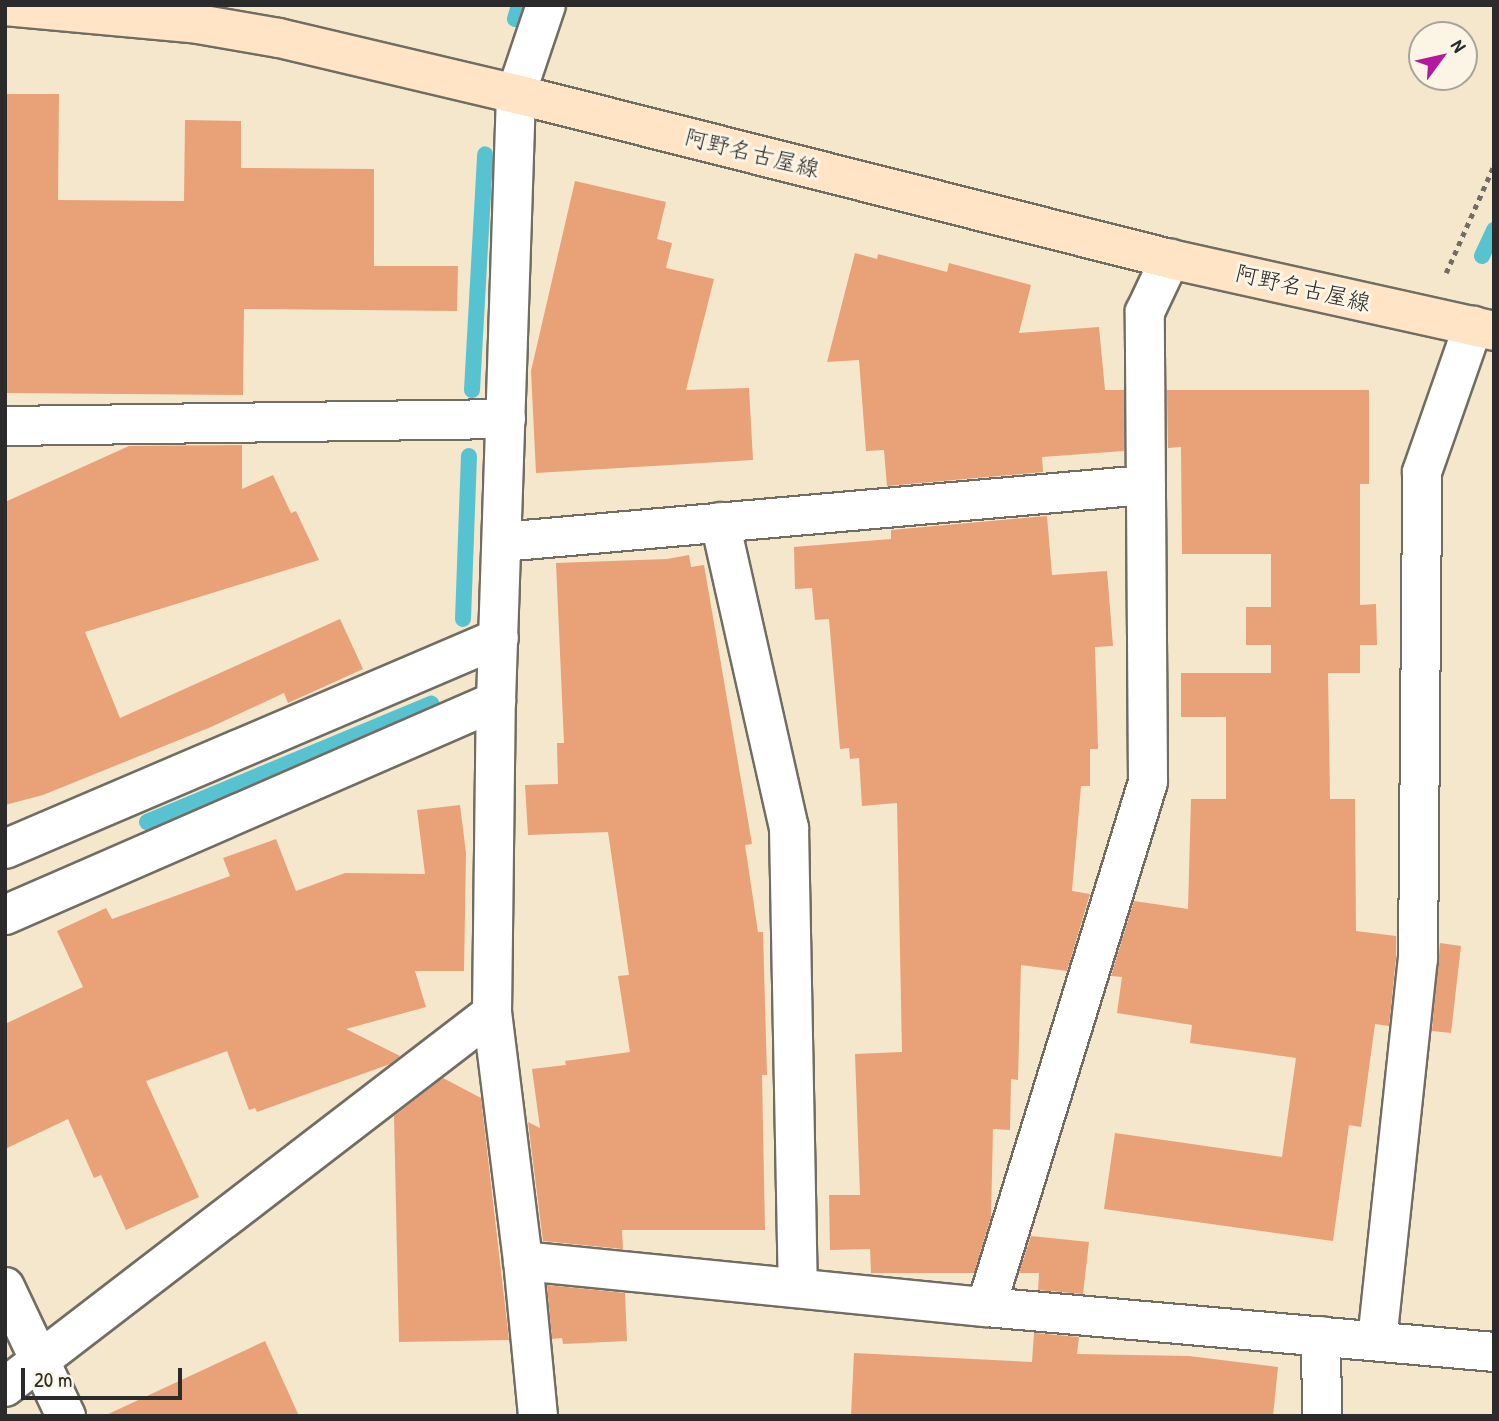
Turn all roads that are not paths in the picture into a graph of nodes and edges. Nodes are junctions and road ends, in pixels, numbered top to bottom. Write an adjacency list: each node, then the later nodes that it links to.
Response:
1 (547, 5): 3 (street)
2 (5, 6): 3 (main road, 阿野名古屋線)
3 (516, 94): 4 (main road, 阿野名古屋線); 6 (street)
4 (1170, 259): 5 (main road, 阿野名古屋線); 8 (street)
5 (1484, 329): 21 (street)
6 (506, 418): 7 (street); 10 (street)
7 (5, 426)
8 (1145, 485): 9 (street); 19 (street)
9 (720, 522): 10 (street); 17 (street)
10 (502, 542): 11 (street)
11 (499, 638): 12 (street); 13 (street)
12 (496, 701): 14 (street); 15 (street)
13 (5, 849)
14 (5, 915)
15 (492, 1013): 16 (street); 23 (street)
16 (523, 1261): 17 (street); 26 (street)
17 (798, 1286): 19 (street)
18 (5, 1287): 23 (street)
19 (986, 1307): 20 (street)
20 (1321, 1336): 21 (street); 27 (street)
21 (1377, 1340): 22 (street)
22 (1494, 1352)
23 (40, 1360): 24 (street); 25 (street)
24 (5, 1387)
25 (66, 1416)
26 (538, 1416)
27 (1322, 1416)

